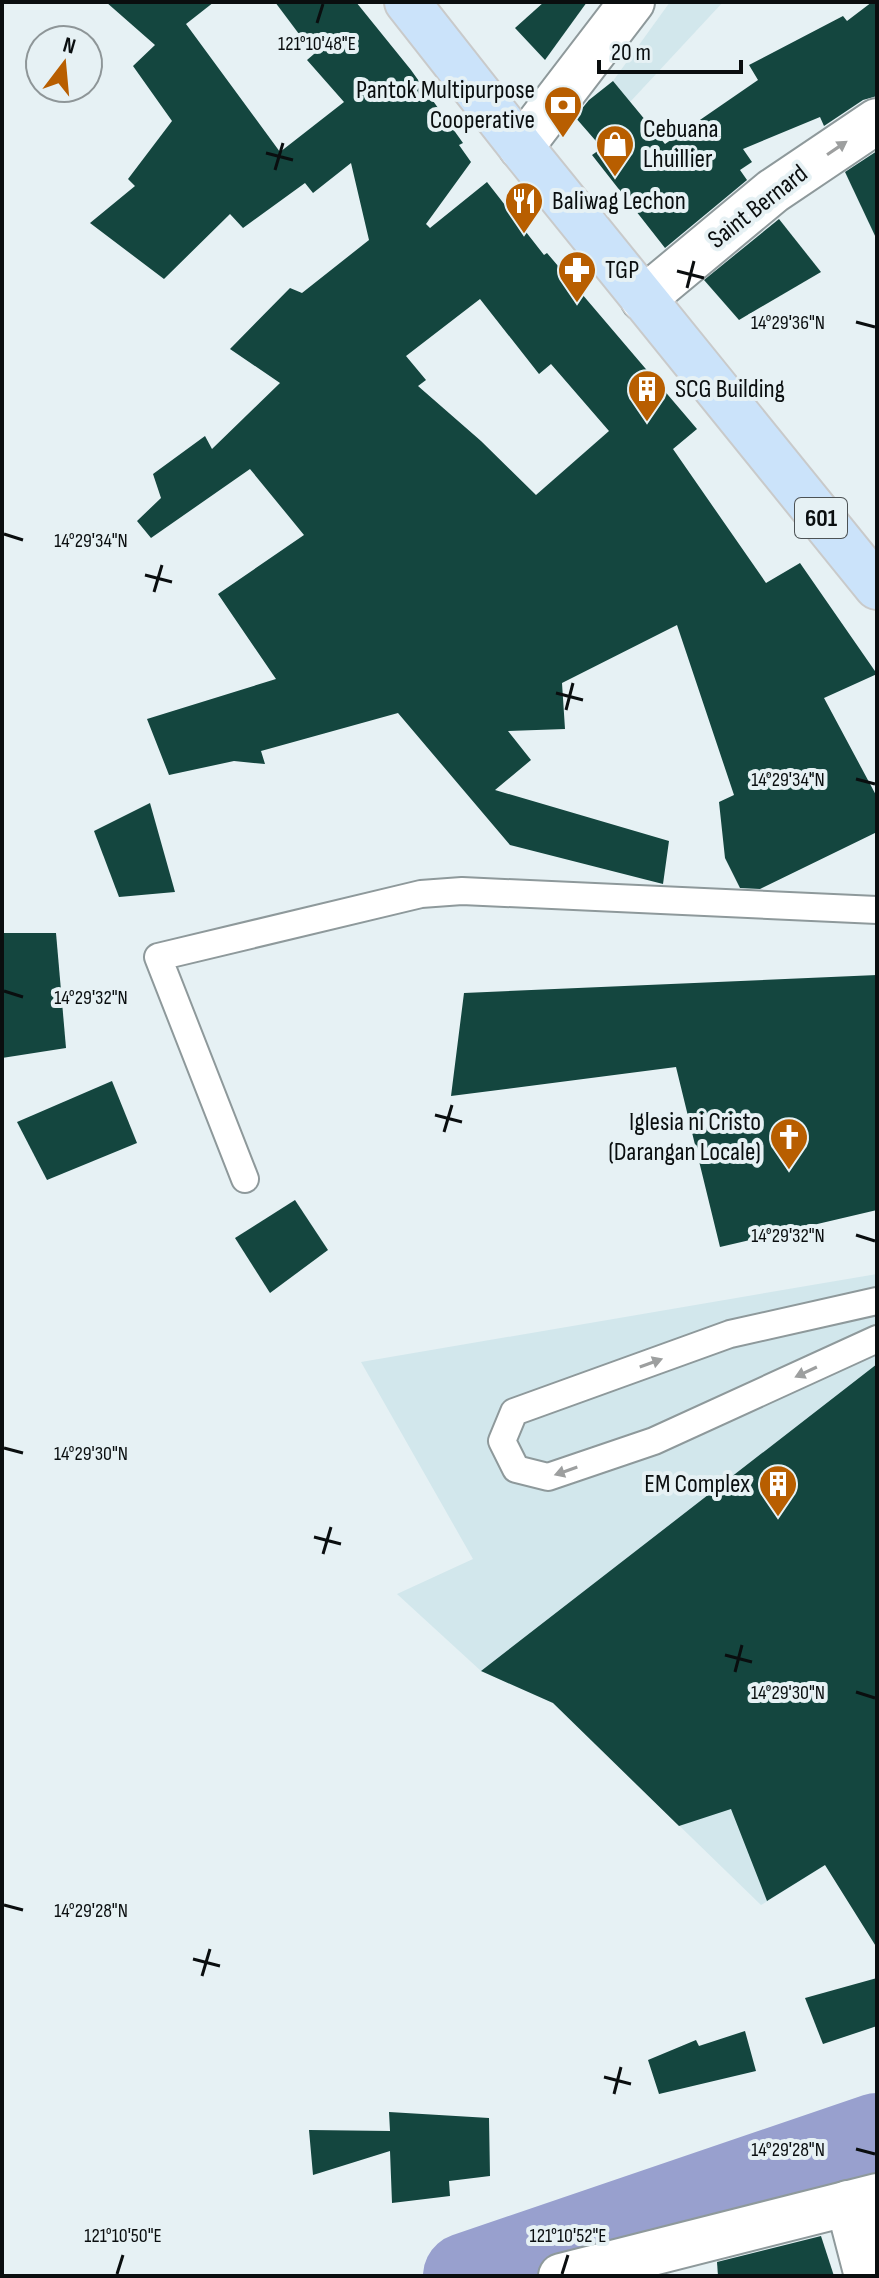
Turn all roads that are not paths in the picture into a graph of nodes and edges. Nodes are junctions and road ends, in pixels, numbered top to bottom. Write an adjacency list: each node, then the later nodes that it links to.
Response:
1 (407, 2): 4 (main road, 601)
2 (632, 2): 4 (street)
3 (877, 121): 5 (street, Saint Bernard, one-way to 3)
4 (521, 147): 5 (main road, 601)
5 (643, 299): 6 (main road, 601)
6 (877, 587)
7 (877, 910): 8 (lane)
8 (245, 1179)
9 (877, 1301): 10 (lane, one-way to 9)
10 (877, 1339)
11 (863, 2199): 12 (street); 13 (street)
12 (561, 2276)
13 (867, 2276)

